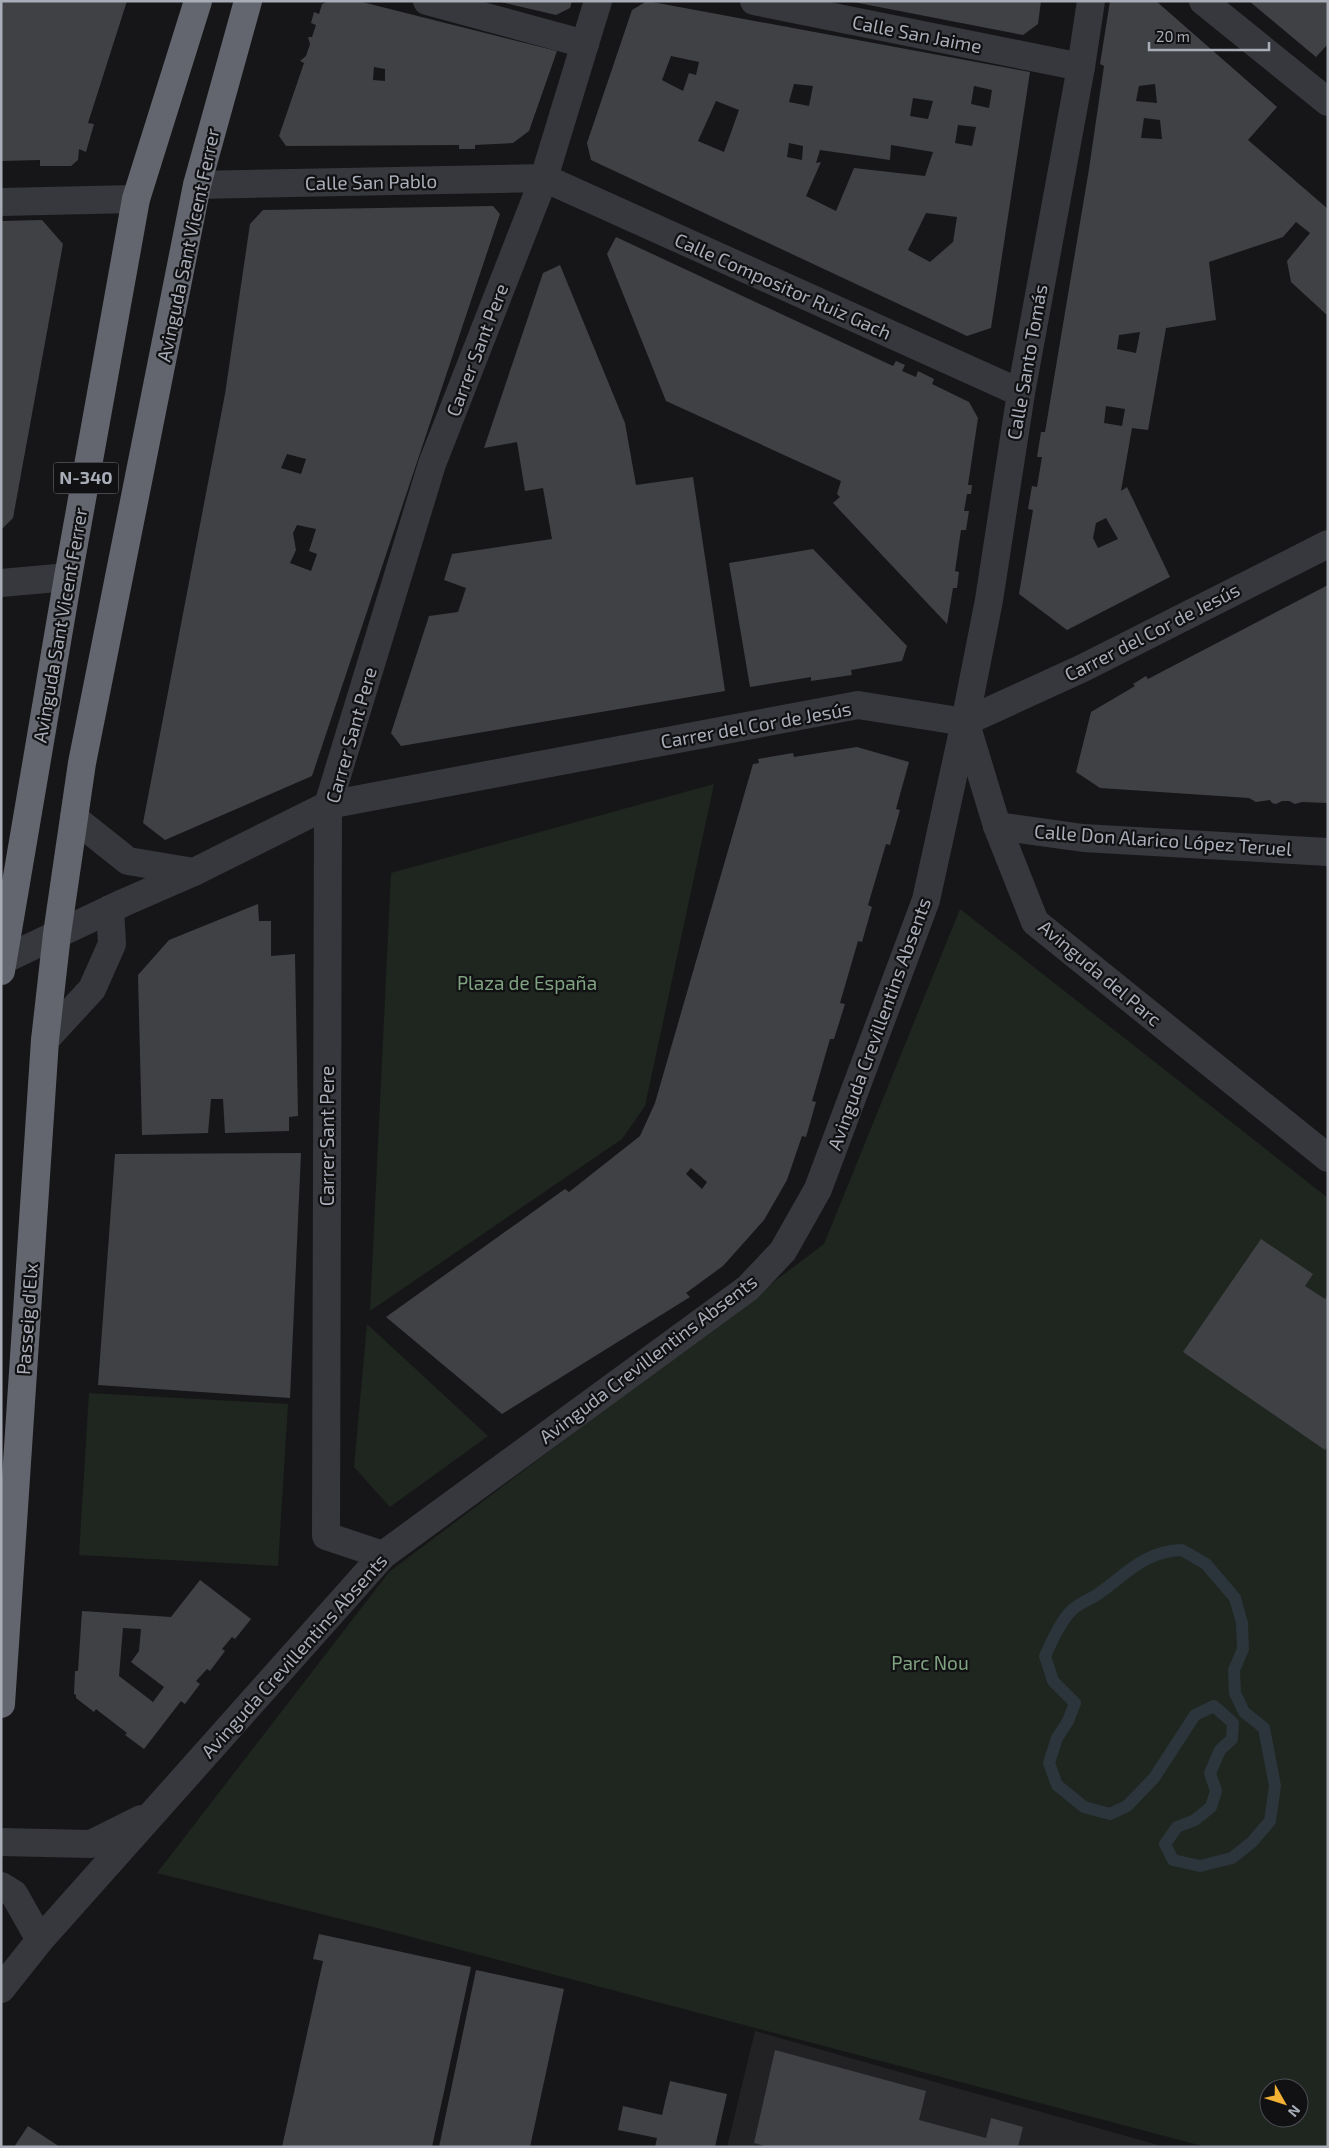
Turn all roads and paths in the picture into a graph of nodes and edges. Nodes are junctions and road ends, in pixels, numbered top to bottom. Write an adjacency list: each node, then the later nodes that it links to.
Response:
1 (198, 1): 13 (highway, Avinguda Sant Vicent Ferrer / N-340)
2 (248, 1): 12 (highway, Avinguda Sant Vicent Ferrer / N-340)
3 (428, 1): 8 (street)
4 (598, 1): 8 (street, Carrer Sant Pere)
5 (754, 1): 9 (street, Calle San Jaime)
6 (1091, 1): 9 (street, Calle Santo Tomás)
7 (1203, 1): 10 (street)
8 (585, 44): 11 (street, Carrer Sant Pere)
9 (1080, 67): 15 (street, Calle Santo Tomás)
10 (1328, 102)
11 (544, 178): 12 (street, Calle San Pablo); 15 (street, Calle Compositor Ruiz Gach); 20 (street, Carrer Sant Pere)
12 (197, 185): 21 (highway, Avinguda Sant Vicent Ferrer / N-340)
13 (136, 200): 14 (street); 17 (highway, Avinguda Sant Vicent Ferrer / N-340)
14 (1, 202)
15 (1021, 393): 19 (street, Calle Santo Tomás)
16 (1328, 544): 19 (street, Carrer del Cor de Jesús)
17 (68, 577): 18 (street); 27 (highway, Avinguda Sant Vicent Ferrer / N-340)
18 (1, 583)
19 (965, 722): 20 (street, Carrer del Cor de Jesús); 22 (street, Avinguda del Parc); 31 (street, Avinguda Crevillentins Absents)
20 (328, 805): 24 (street, Carrer del Cor de Jesús); 31 (street, Carrer Sant Pere)
21 (74, 818): 24 (street); 26 (highway, Avinguda Sant Vicent Ferrer / N-340)
22 (998, 826): 23 (street, Calle Don Alarico López Teruel); 30 (street, Avinguda del Parc)
23 (1328, 852)
24 (194, 872): 25 (street, Carrer del Cor de Jesús)
25 (110, 909): 26 (street, Carrer del Cor de Jesús); 29 (street)
26 (57, 934): 27 (street, Carrer del Cor de Jesús); 29 (highway, Passeig d'Elx / N-340)
27 (2, 961): 28 (highway, N-340)
28 (1, 971)
29 (45, 1040): 32 (highway, Passeig d'Elx / N-340)
30 (1328, 1158)
31 (383, 1555): 33 (street, Avinguda Crevillentins Absents)
32 (1, 1704)
33 (154, 1812): 34 (street, Avinguda Crevillentins Absents); 36 (street, Avinguda Crevillentins Absents)
34 (1, 1842)
35 (1, 1886): 36 (street)
36 (40, 1940): 37 (street, Avinguda Crevillentins Absents)
37 (1, 1989)

